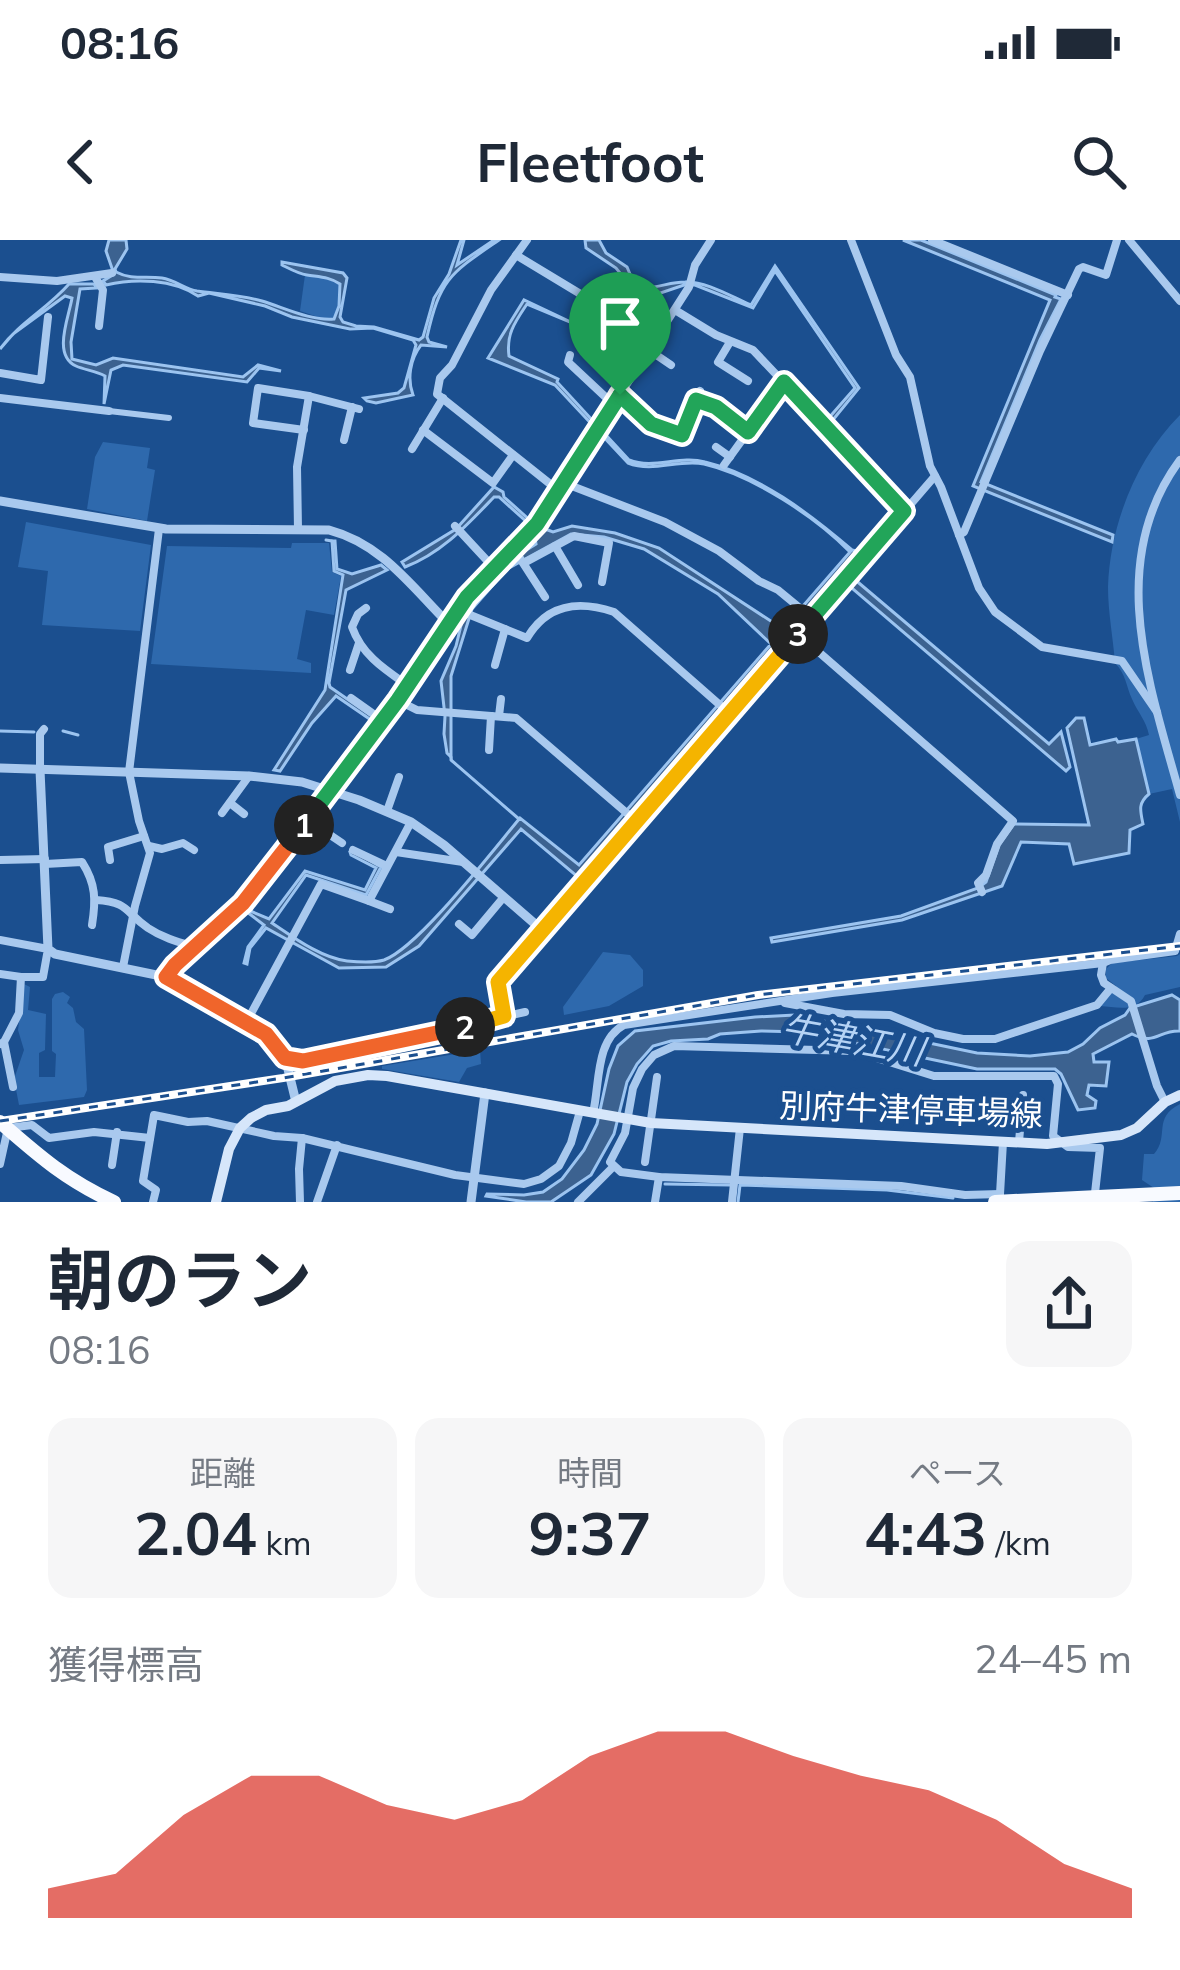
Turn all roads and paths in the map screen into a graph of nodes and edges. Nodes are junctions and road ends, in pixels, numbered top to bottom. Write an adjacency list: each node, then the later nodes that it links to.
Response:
1 (527, 240): 7 (street)
2 (711, 240): 14 (street)
3 (851, 240): 40 (street)
4 (932, 240): 12 (street)
5 (1117, 240): 12 (street)
6 (1129, 240): 13 (street)
7 (516, 255): 18 (street); 28 (street)
8 (112, 272): 10 (street)
9 (0, 277): 10 (street)
10 (95, 277): 16 (street)
11 (1179, 284): 13 (street)
12 (1068, 295): 47 (street)
13 (1177, 299)
14 (674, 310): 17 (street); 18 (street)
15 (48, 317): 22 (street)
16 (99, 326)
17 (730, 342): 24 (street); 25 (street)
18 (649, 350): 21 (street); 23 (street)
19 (602, 352): 23 (street)
20 (570, 355): 29 (street)
21 (671, 365)
22 (0, 373)
23 (630, 379): 29 (street)
24 (748, 381)
25 (784, 382): 34 (street); 43 (street)
26 (309, 396): 32 (street); 32 (street); 35 (street)
27 (0, 398): 30 (street)
28 (442, 398): 33 (street); 38 (street)
29 (617, 400): 34 (street); 41 (street)
30 (109, 411): 31 (street)
31 (170, 418)
32 (304, 430): 44 (street)
33 (423, 430): 37 (street); 38 (street)
34 (748, 432): 36 (street)
35 (344, 440)
36 (716, 447)
37 (412, 449)
38 (513, 455): 41 (street)
39 (1180, 460): 68 (street)
40 (935, 476): 43 (street); 47 (street)
41 (562, 487): 49 (street); 57 (street)
42 (0, 500): 46 (street)
43 (901, 507): 57 (street)
44 (298, 529): 46 (street); 58 (street)
45 (458, 529): 51 (street)
46 (158, 535): 76 (street)
47 (959, 535): 68 (street)
48 (555, 547): 50 (street); 52 (street); 53 (street)
49 (514, 549): 50 (street); 51 (street)
50 (524, 563): 54 (street)
51 (494, 567): 56 (street)
52 (602, 582)
53 (578, 585)
54 (545, 597)
55 (366, 608): 61 (street)
56 (458, 610): 58 (street); 59 (street)
57 (812, 618): 60 (street)
58 (448, 623): 64 (street)
59 (505, 629): 62 (street); 69 (street)
60 (798, 634): 69 (street); 98 (street)
61 (359, 642): 63 (street); 64 (street)
62 (495, 664)
63 (350, 670)
64 (408, 685): 67 (street)
65 (351, 698): 71 (street)
66 (501, 699): 70 (street)
67 (398, 700): 70 (street); 71 (street)
68 (1157, 712): 80 (street)
69 (730, 713): 86 (street)
70 (495, 716): 73 (street); 86 (street)
71 (382, 720): 79 (street)
72 (44, 729): 75 (street)
73 (489, 750)
74 (0, 768): 75 (street)
75 (40, 770): 76 (street); 95 (street)
76 (134, 772): 77 (street); 88 (street)
77 (249, 776): 79 (street); 81 (street)
78 (399, 777): 82 (street)
79 (329, 790): 82 (street); 85 (street)
80 (1180, 795)
81 (230, 803): 83 (street); 84 (street)
82 (387, 811): 87 (street)
83 (222, 813)
84 (244, 814)
85 (308, 820): 89 (street); 109 (street)
86 (636, 821): 106 (street)
87 (411, 822): 92 (street); 96 (street)
88 (147, 841): 90 (street); 94 (street); 103 (street)
89 (342, 844)
90 (194, 850)
91 (353, 850): 97 (street)
92 (396, 852): 96 (street); 97 (street)
93 (0, 860): 95 (street)
94 (110, 860)
95 (45, 861): 100 (street); 110 (street)
96 (463, 862): 99 (street)
97 (387, 866): 101 (street)
98 (980, 888)
99 (503, 898): 104 (street); 106 (street)
100 (96, 900): 103 (street); 105 (street)
101 (369, 901): 102 (street); 120 (street)
102 (390, 909)
103 (134, 910): 109 (street); 112 (street)
104 (459, 924)
105 (92, 925)
106 (542, 930): 119 (street)
107 (1180, 934): 111 (street)
108 (0, 940): 110 (street)
109 (195, 947): 115 (street)
110 (48, 949): 112 (street); 114 (street)
111 (1102, 964): 116 (street); 117 (street)
112 (123, 967): 115 (street)
113 (0, 974): 114 (street)
114 (21, 976): 121 (street)
115 (166, 977): 120 (street)
116 (1111, 988): 117 (street); 129 (street)
117 (783, 1002): 130 (street)
118 (525, 1012): 119 (street)
119 (504, 1016): 122 (street)
120 (246, 1023): 122 (street)
121 (2, 1043): 124 (street)
122 (285, 1058): 128 (street)
123 (657, 1077): 133 (street)
124 (13, 1087)
125 (485, 1094): 128 (main road); 130 (main road); 148 (street)
126 (1023, 1095): 140 (street)
127 (1180, 1095): 129 (main road, 別府牛津停車場線)
128 (296, 1102): 134 (main road)
129 (1165, 1102): 141 (main road, 別府牛津停車場線)
130 (589, 1113): 131 (main road, 別府牛津停車場線); 148 (street)
131 (627, 1120): 133 (main road, 別府牛津停車場線); 141 (street); 146 (street)
132 (0, 1122): 154 (highway)
133 (651, 1123): 135 (main road, 別府牛津停車場線); 143 (street)
134 (240, 1128): 137 (street); 138 (street); 155 (main road)
135 (740, 1128): 139 (main road, 別府牛津停車場線); 149 (street)
136 (117, 1132): 137 (street); 144 (street); 145 (street)
137 (150, 1138): 152 (street)
138 (302, 1138): 142 (street); 156 (street)
139 (1003, 1142): 140 (main road, 別府牛津停車場線); 153 (street)
140 (1019, 1142): 141 (main road, 別府牛津停車場線)
141 (1058, 1142): 150 (street)
142 (337, 1145): 148 (street); 157 (street)
143 (645, 1162)
144 (0, 1163)
145 (112, 1165)
146 (613, 1167): 147 (street); 159 (street)
147 (659, 1178): 149 (street); 160 (street)
148 (474, 1179): 158 (street)
149 (735, 1181): 153 (street); 161 (street)
150 (1095, 1193)
151 (1180, 1193): 153 (highway)
152 (154, 1200)
153 (1000, 1200)
154 (114, 1202)
155 (217, 1202)
156 (300, 1202)
157 (317, 1202)
158 (471, 1202)
159 (578, 1202)
160 (656, 1202)
161 (732, 1202)

